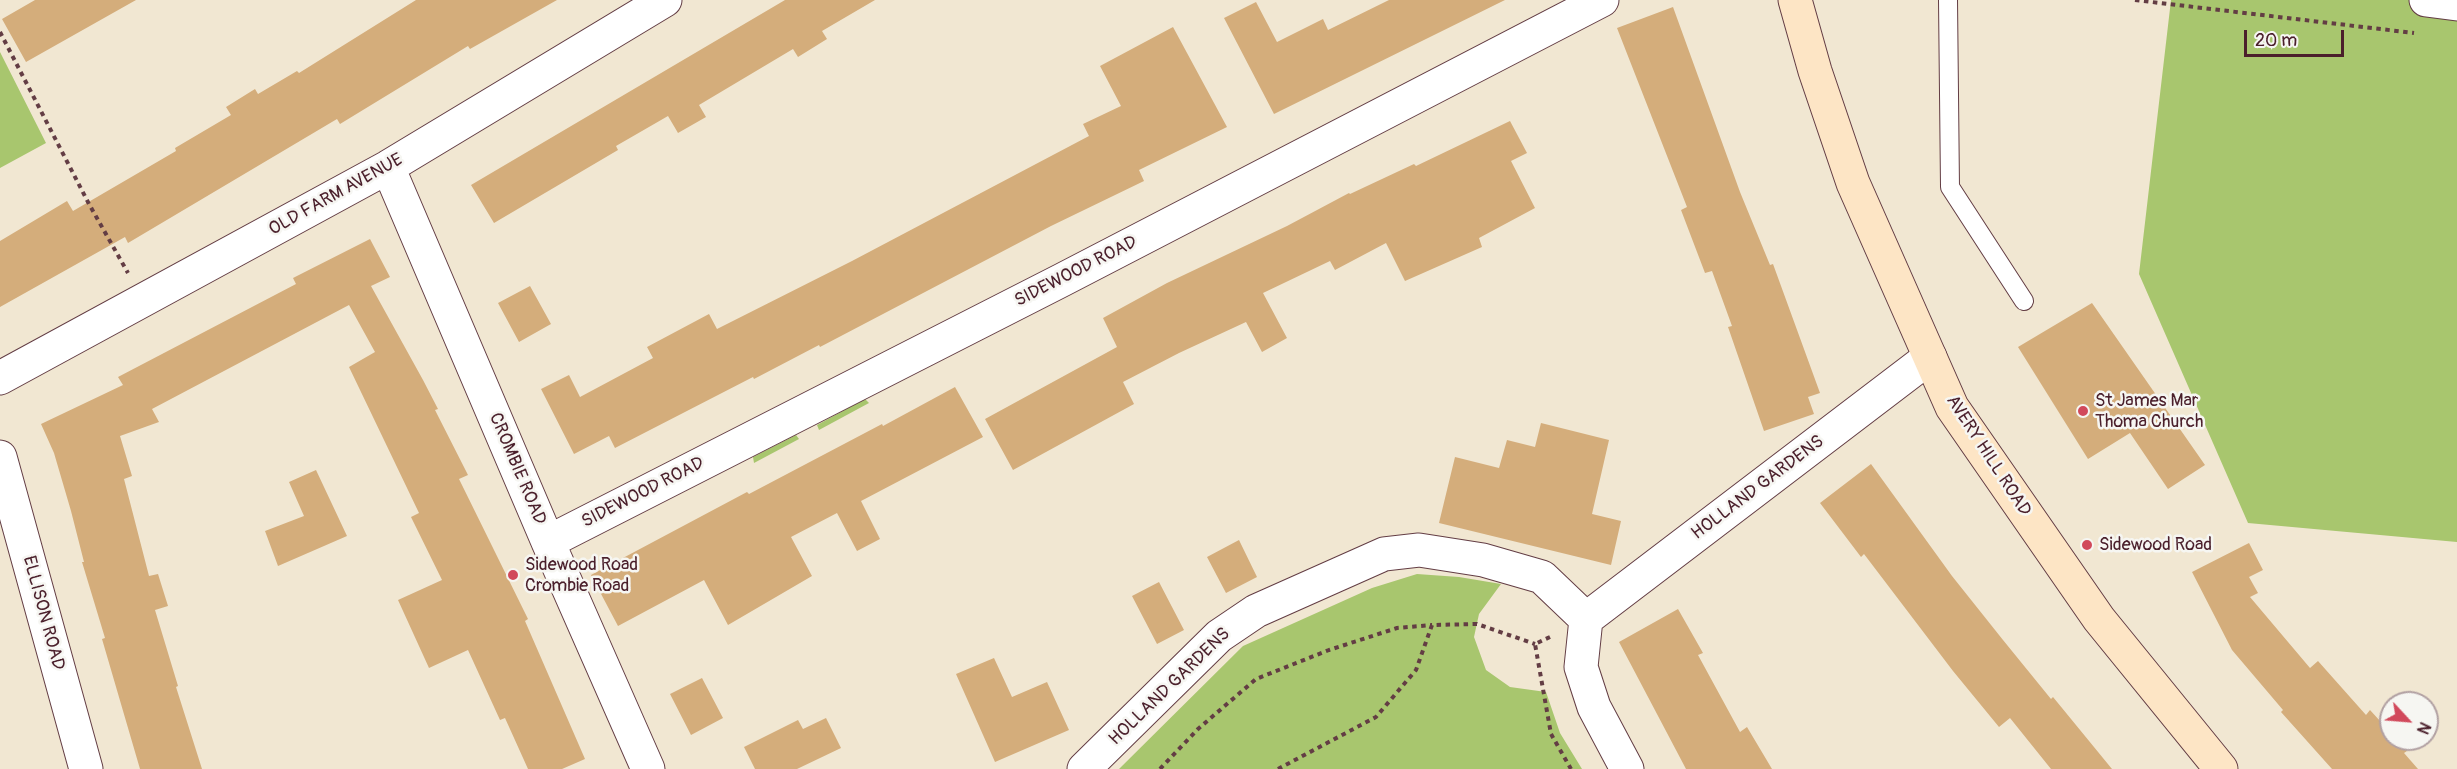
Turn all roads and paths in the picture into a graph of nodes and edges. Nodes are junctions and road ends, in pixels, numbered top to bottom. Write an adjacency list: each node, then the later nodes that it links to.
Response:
1 (665, 0): 10 (street, OLD FARM AVENUE)
2 (1602, 0): 16 (street, SIDEWOOD ROAD)
3 (1795, 0): 13 (street, AVERY HILL ROAD)
4 (1948, 0): 12 (lane)
5 (2135, 0): 9 (path)
6 (2426, 0): 7 (street)
7 (2457, 4)
8 (0, 32): 11 (path)
9 (2422, 33)
10 (388, 167): 14 (street, OLD FARM AVENUE); 16 (street, CROMBIE ROAD)
11 (131, 279)
12 (2024, 301)
13 (1930, 357): 17 (street, HOLLAND GARDENS); 26 (street, AVERY HILL ROAD)
14 (0, 378)
15 (0, 457): 20 (street, ELLISON ROAD)
16 (548, 542): 21 (street, CROMBIE ROAD)
17 (1586, 619): 22 (street, HOLLAND GARDENS); 25 (street)
18 (1432, 626): 19 (path); 23 (path); 24 (path)
19 (1535, 644)
20 (86, 769)
21 (648, 769)
22 (1084, 769)
23 (1160, 769)
24 (1278, 769)
25 (1627, 769)
26 (2221, 769)

